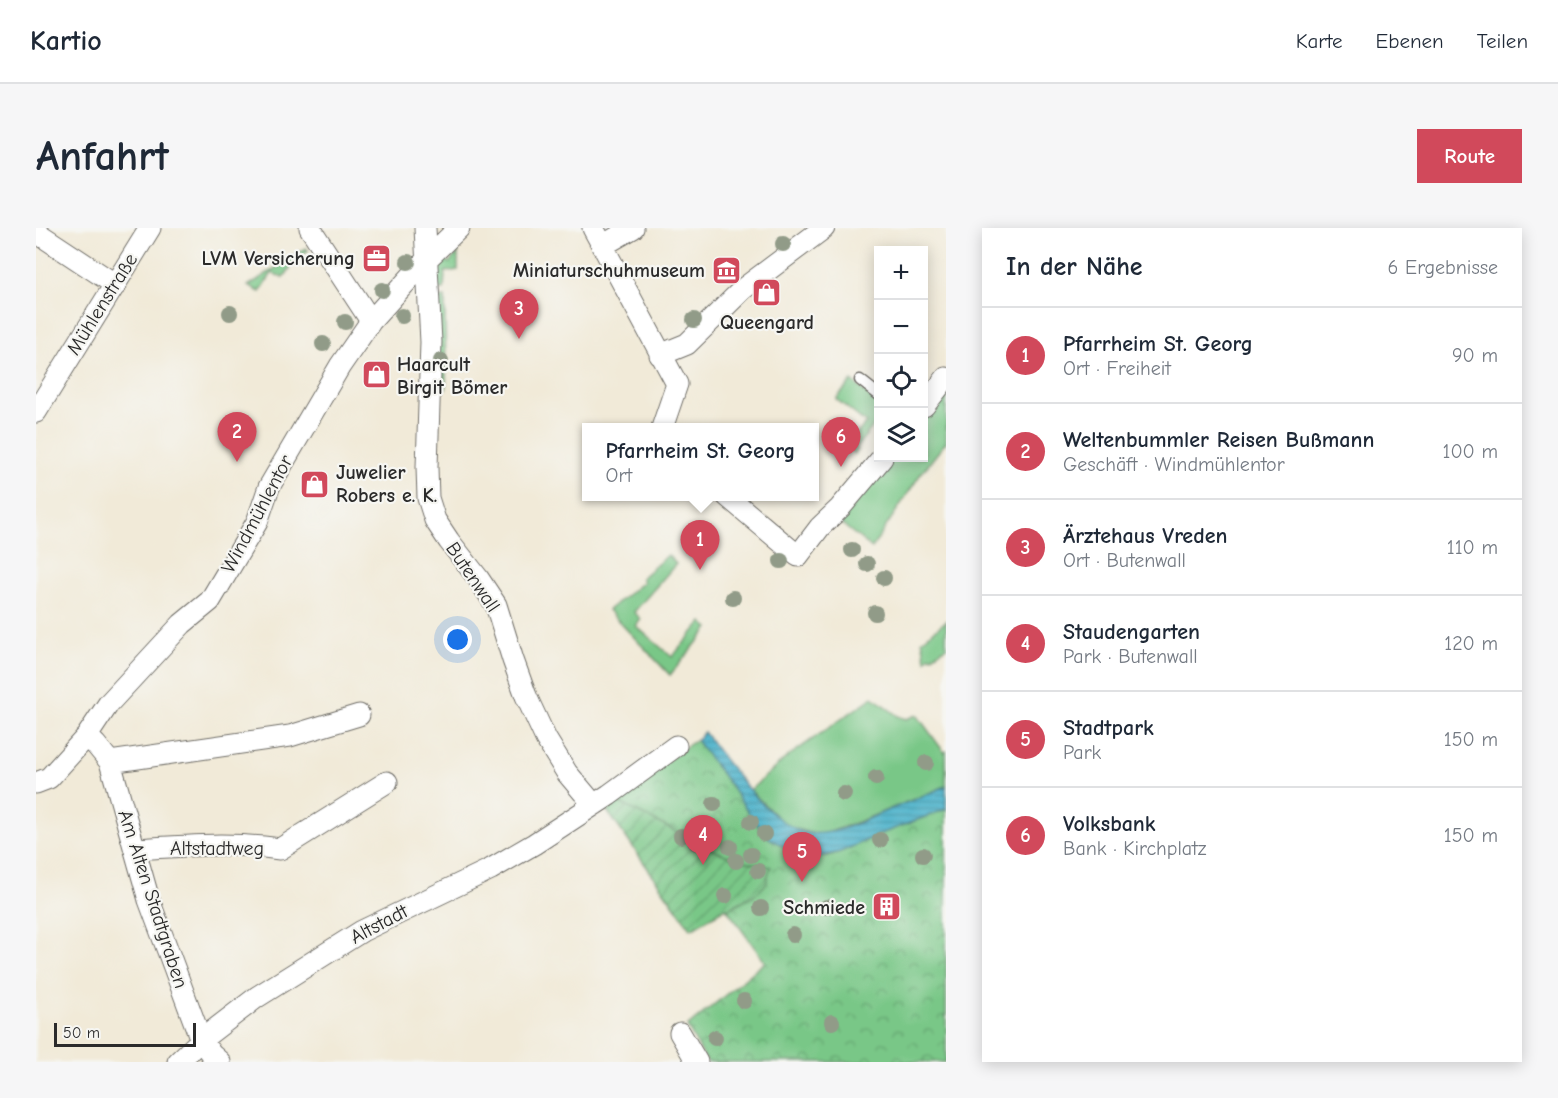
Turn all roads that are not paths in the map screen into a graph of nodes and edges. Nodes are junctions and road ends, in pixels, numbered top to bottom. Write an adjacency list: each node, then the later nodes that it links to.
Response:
1 (150, 228): 10 (street, Mühlenstraße)
2 (310, 228): 11 (street)
3 (424, 228): 9 (street, Butenwall)
4 (459, 228): 9 (street, Windmühlentor)
5 (633, 228): 8 (street)
6 (824, 228): 12 (street)
7 (36, 232): 10 (street)
8 (597, 237): 12 (street)
9 (427, 259): 11 (street, Windmühlentor); 27 (street, Butenwall)
10 (116, 285): 17 (street, Mühlenstraße)
11 (371, 321): 22 (street, Windmühlentor)
12 (660, 355): 18 (street)
13 (946, 378): 16 (street)
14 (860, 380): 15 (lane)
15 (874, 391)
16 (928, 401)
17 (36, 412)
18 (664, 423)
19 (879, 462): 20 (street)
20 (732, 501)
21 (359, 715): 24 (street)
22 (87, 736): 24 (street, Am Alten Stadtgraben); 26 (street, Windmühlentor)
23 (676, 746): 27 (street)
24 (110, 762): 28 (street, Am Alten Stadtgraben)
25 (387, 782): 28 (street, Altstadtweg)
26 (36, 783)
27 (594, 805): 30 (street, Altstadt)
28 (135, 849): 30 (street, Am Alten Stadtgraben)
29 (680, 1033): 33 (street)
30 (201, 1040): 31 (street, Altstadt); 32 (street, Am Alten Stadtgraben)
31 (178, 1062)
32 (220, 1062)
33 (697, 1062)

